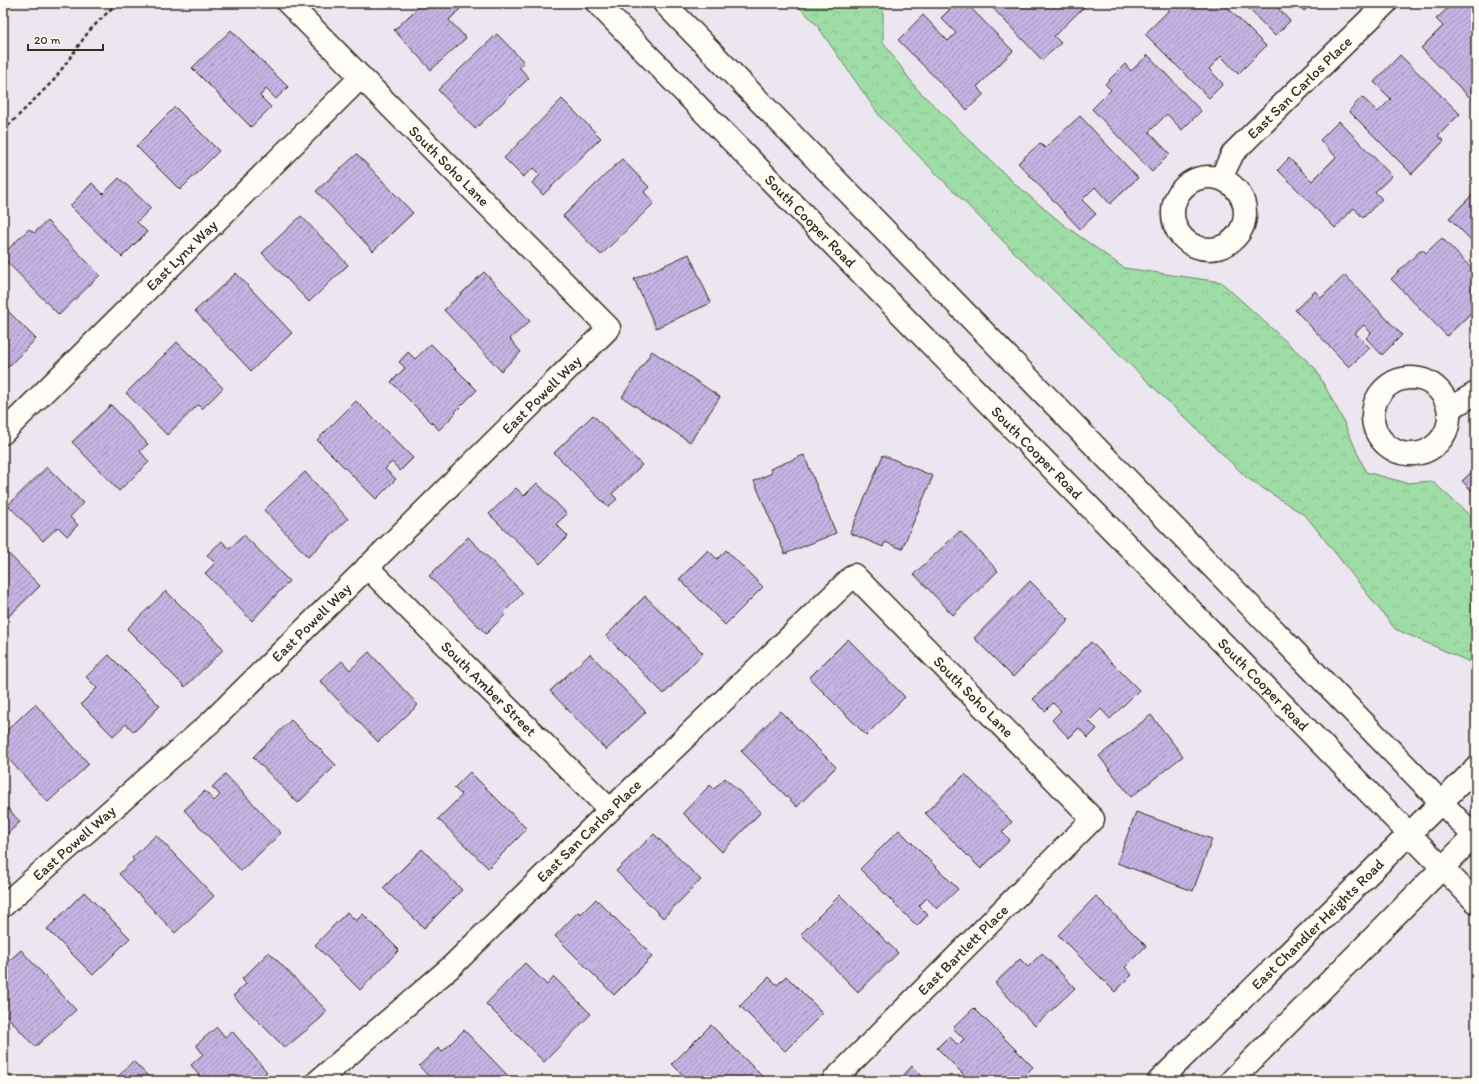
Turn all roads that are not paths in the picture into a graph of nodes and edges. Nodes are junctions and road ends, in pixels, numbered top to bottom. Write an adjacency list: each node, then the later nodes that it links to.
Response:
1 (288, 3): 5 (street, South Soho Lane)
2 (597, 3): 17 (street, South Cooper Road)
3 (664, 3): 14 (street)
4 (1386, 3): 6 (street, East San Carlos Place)
5 (361, 77): 7 (street, South Soho Lane); 10 (street, East Lynx Way)
6 (1221, 178)
7 (609, 328): 11 (street, East Powell Way)
8 (1476, 393): 9 (street)
9 (1449, 409)
10 (3, 433)
11 (367, 567): 15 (street, South Amber Street); 21 (street, East Powell Way)
12 (854, 575): 15 (street, East San Carlos Place); 16 (street, South Soho Lane)
13 (1476, 768): 14 (street, East Chandler Heights Road)
14 (1442, 802): 17 (street, East Chandler Heights Road); 18 (street)
15 (610, 810): 22 (street, East San Carlos Place)
16 (1093, 819): 23 (street, East Bartlett Place)
17 (1409, 833): 19 (street, South Cooper Road); 24 (street, East Chandler Heights Road)
18 (1476, 836): 19 (street)
19 (1442, 868): 20 (street, South Cooper Road); 25 (street)
20 (1476, 902)
21 (3, 906)
22 (318, 1081)
23 (833, 1081)
24 (1159, 1081)
25 (1231, 1081)

